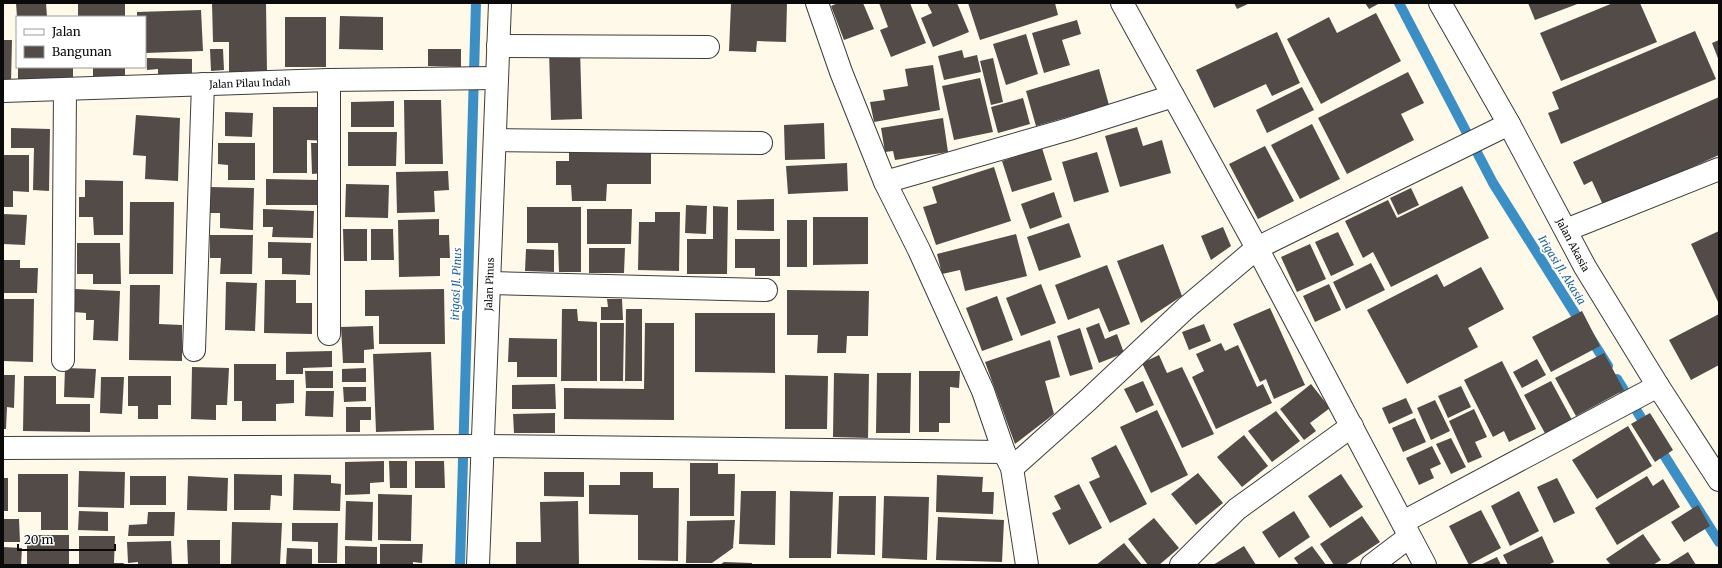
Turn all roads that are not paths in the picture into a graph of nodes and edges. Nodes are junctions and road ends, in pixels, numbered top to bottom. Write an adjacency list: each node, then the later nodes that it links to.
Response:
1 (500, 3): 5 (street, Jalan Pinus)
2 (817, 3): 17 (street)
3 (1122, 3): 12 (street)
4 (1440, 3): 13 (street, Jalan Akasia)
5 (498, 46): 6 (street); 7 (street, Jalan Pinus)
6 (708, 47)
7 (497, 78): 8 (street, Jalan Pilau Indah); 14 (street, Jalan Pinus)
8 (329, 80): 9 (street, Jalan Pilau Indah); 22 (street)
9 (203, 84): 10 (street, Jalan Pilau Indah); 23 (street)
10 (65, 89): 11 (street, Jalan Pilau Indah); 24 (street)
11 (3, 91)
12 (1173, 96): 17 (street); 19 (street)
13 (1509, 124): 18 (street, Jalan Akasia); 19 (street)
14 (495, 140): 15 (street); 20 (street, Jalan Pinus)
15 (761, 143)
16 (1719, 170): 18 (street)
17 (885, 182): 29 (street)
18 (1566, 230): 25 (street, Jalan Akasia)
19 (1256, 248): 26 (street); 29 (street)
20 (490, 283): 21 (street); 27 (street, Jalan Pinus)
21 (766, 290)
22 (329, 334)
23 (194, 350)
24 (63, 360)
25 (1658, 386): 30 (street, Jalan Akasia); 31 (street)
26 (1352, 426): 31 (street); 34 (street)
27 (482, 446): 28 (street); 29 (street); 32 (street, Jalan Pinus)
28 (3, 448)
29 (1008, 460): 33 (street)
30 (1719, 480)
31 (1406, 530): 35 (street); 36 (street)
32 (478, 565)
33 (1027, 565)
34 (1180, 565)
35 (1372, 565)
36 (1425, 565)

